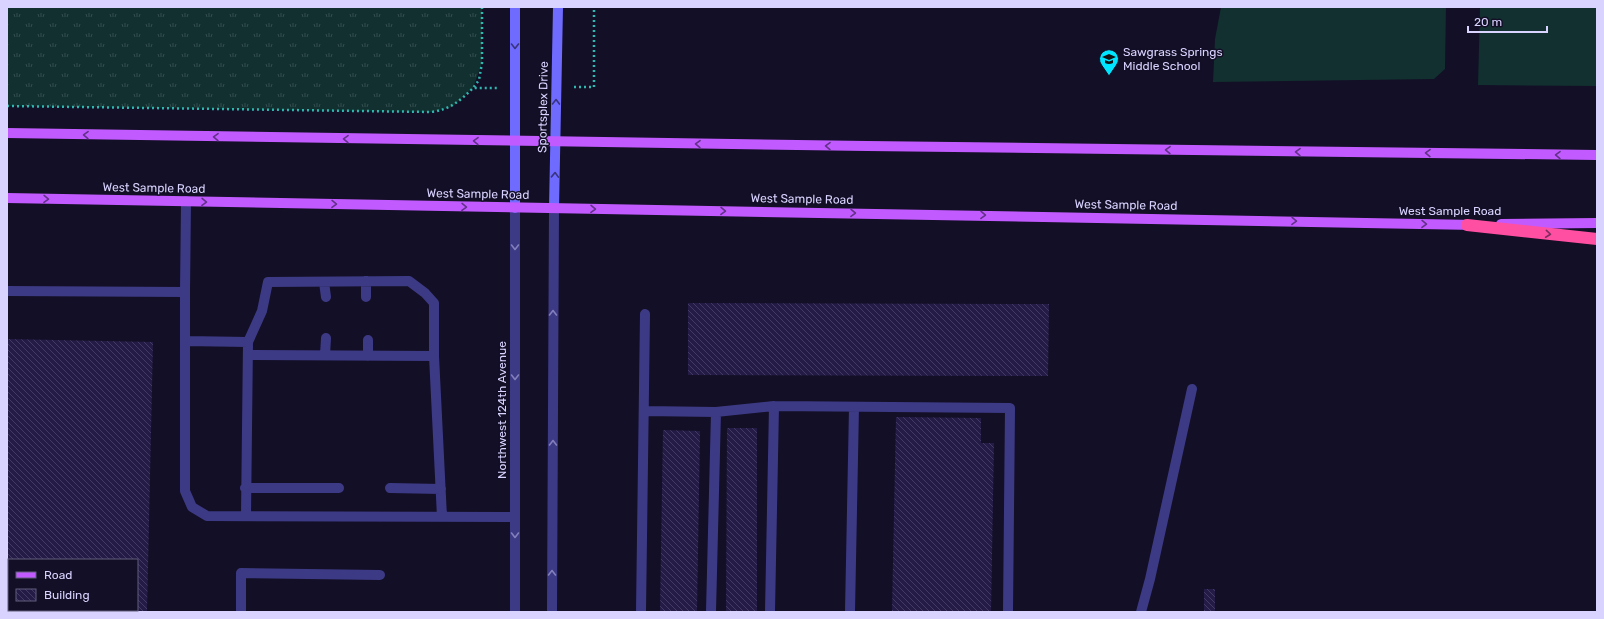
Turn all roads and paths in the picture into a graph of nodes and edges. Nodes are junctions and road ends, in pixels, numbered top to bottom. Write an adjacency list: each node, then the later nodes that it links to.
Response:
1 (515, 7): 6 (street, one-way to 6)
2 (558, 7): 7 (street, Sportsplex Drive, one-way to 2)
3 (473, 88): 4 (path)
4 (7, 106)
5 (7, 133): 6 (main road, one-way to 5)
6 (515, 141): 7 (main road); 11 (street)
7 (556, 141): 8 (main road, one-way to 7); 12 (street, Sportsplex Drive, one-way to 7)
8 (1597, 155)
9 (7, 198): 10 (main road, West Sample Road, one-way to 10)
10 (186, 201): 11 (main road, West Sample Road, one-way to 11); 19 (street)
11 (516, 208): 12 (main road, West Sample Road); 42 (street, Northwest 124th Avenue, one-way to 42)
12 (554, 208): 14 (main road, West Sample Road, one-way to 14); 46 (street, one-way to 12)
13 (1597, 223): 14 (main road, West Sample Road)
14 (1467, 225): 15 (highway, one-way to 15)
15 (1597, 239)
16 (366, 281): 17 (street); 20 (street); 30 (street)
17 (324, 282): 21 (street); 26 (street)
18 (7, 291): 19 (street)
19 (185, 292): 25 (street)
20 (366, 297)
21 (326, 298)
22 (645, 314): 34 (street)
23 (326, 338): 28 (street)
24 (368, 340): 29 (street)
25 (185, 341): 26 (street); 40 (street)
26 (248, 342): 27 (street)
27 (248, 355): 28 (street); 36 (street)
28 (325, 355): 29 (street)
29 (368, 356): 30 (street)
30 (434, 356): 39 (street)
31 (1192, 389): 52 (street)
32 (774, 406): 33 (street); 35 (street); 49 (street)
33 (854, 407): 50 (street); 51 (street)
34 (644, 410): 35 (street); 47 (street)
35 (716, 412): 48 (street)
36 (245, 488): 37 (street); 40 (street)
37 (339, 488)
38 (390, 488): 39 (street)
39 (441, 489): 41 (street)
40 (246, 516): 41 (street)
41 (442, 517): 42 (street)
42 (515, 517): 45 (street, Northwest 124th Avenue, one-way to 45)
43 (380, 575): 44 (street)
44 (241, 612)
45 (515, 612)
46 (552, 612)
47 (641, 612)
48 (710, 612)
49 (770, 612)
50 (850, 612)
51 (1008, 612)
52 (1141, 612)

